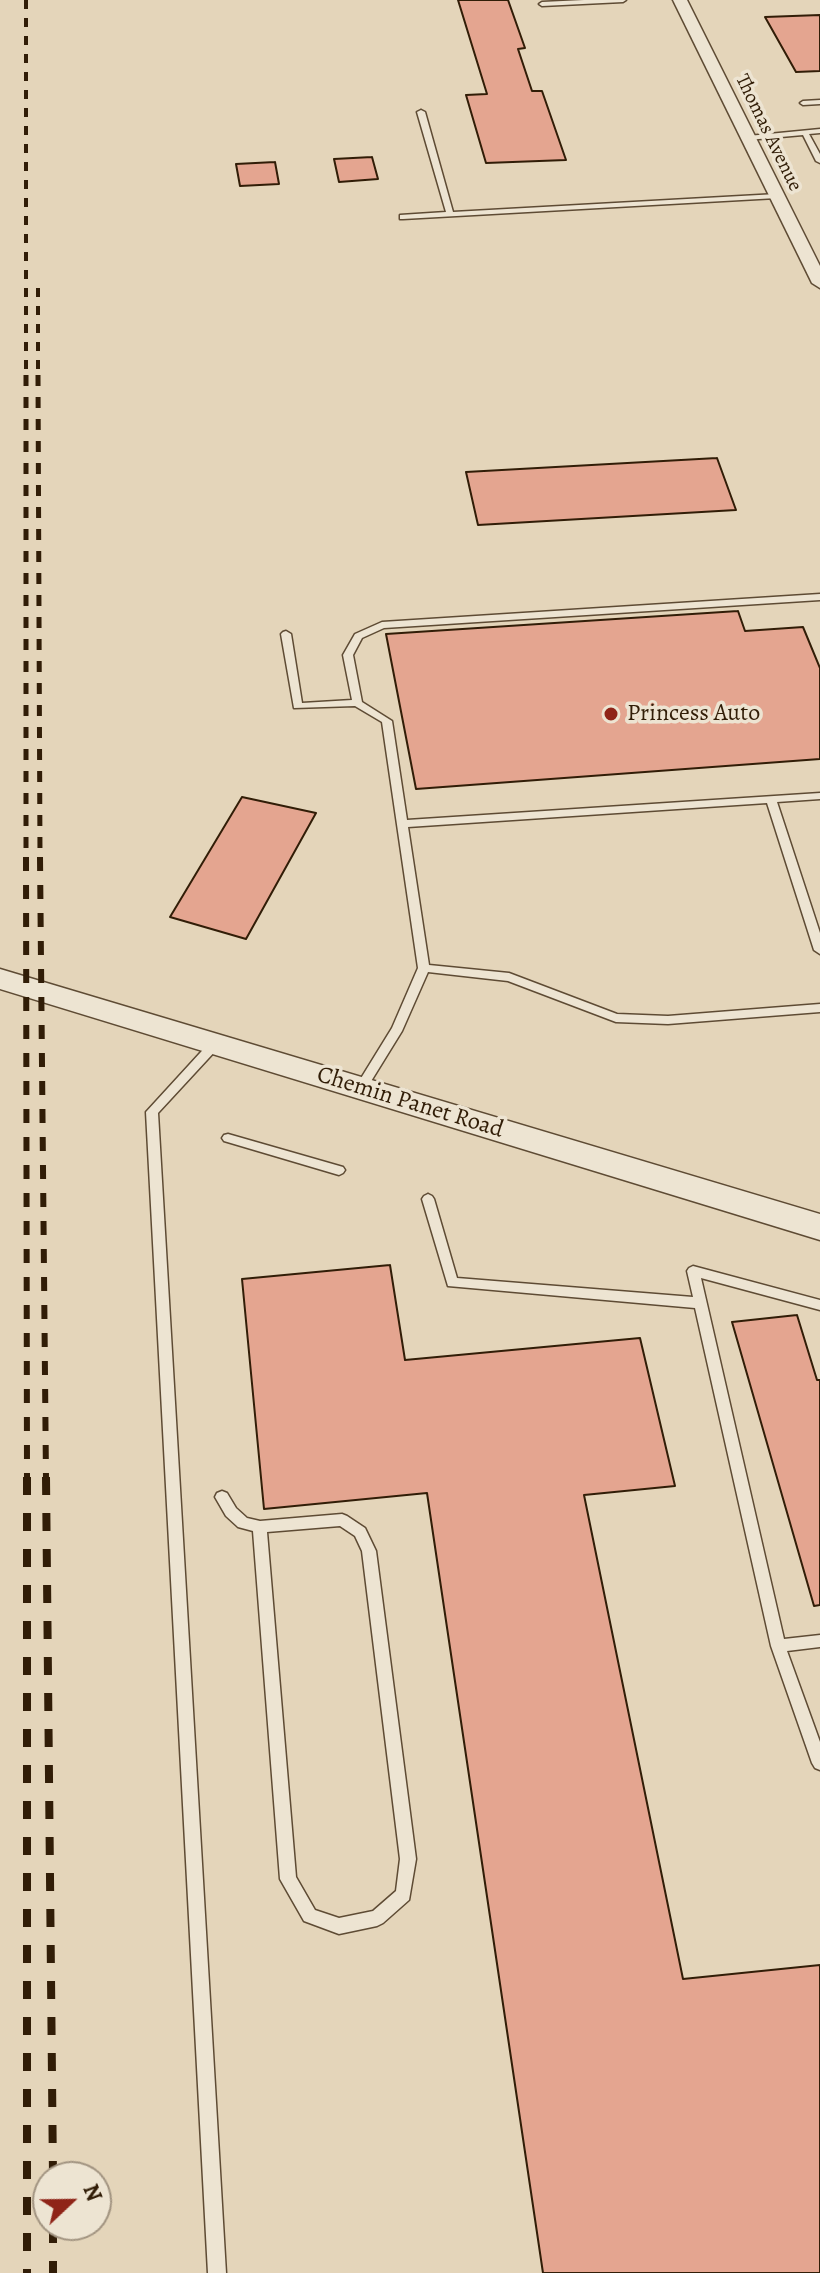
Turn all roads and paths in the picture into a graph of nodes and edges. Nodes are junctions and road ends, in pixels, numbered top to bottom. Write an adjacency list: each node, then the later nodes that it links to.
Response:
1 (623, 0): 3 (lane)
2 (680, 0): 9 (street, Thomas Avenue)
3 (542, 4)
4 (820, 102): 5 (lane)
5 (803, 103)
6 (421, 112): 12 (lane)
7 (820, 131): 8 (lane)
8 (806, 135): 9 (lane); 10 (lane)
9 (748, 138): 11 (street, Thomas Avenue)
10 (820, 161)
11 (777, 196): 12 (lane); 14 (street, Thomas Avenue)
12 (450, 214): 13 (lane)
13 (403, 217)
14 (820, 283)
15 (820, 597): 17 (lane)
16 (286, 634): 17 (lane)
17 (357, 703): 20 (lane)
18 (820, 796): 19 (lane)
19 (771, 800): 20 (lane); 21 (lane)
20 (404, 824): 22 (lane)
21 (820, 950)
22 (424, 968): 24 (lane); 26 (lane)
23 (0, 979): 25 (street, Chemin Panet Road)
24 (820, 1008)
25 (215, 1044): 26 (street, Chemin Panet Road); 38 (lane)
26 (361, 1088): 30 (street, Chemin Panet Road)
27 (228, 1138): 28 (lane)
28 (339, 1170)
29 (428, 1199): 31 (lane)
30 (820, 1227)
31 (700, 1303): 32 (lane); 36 (lane)
32 (820, 1305)
33 (222, 1497): 34 (lane)
34 (260, 1527): 34 (lane)
35 (820, 1641): 36 (lane)
36 (778, 1646): 37 (lane)
37 (820, 1763)
38 (217, 2273)

